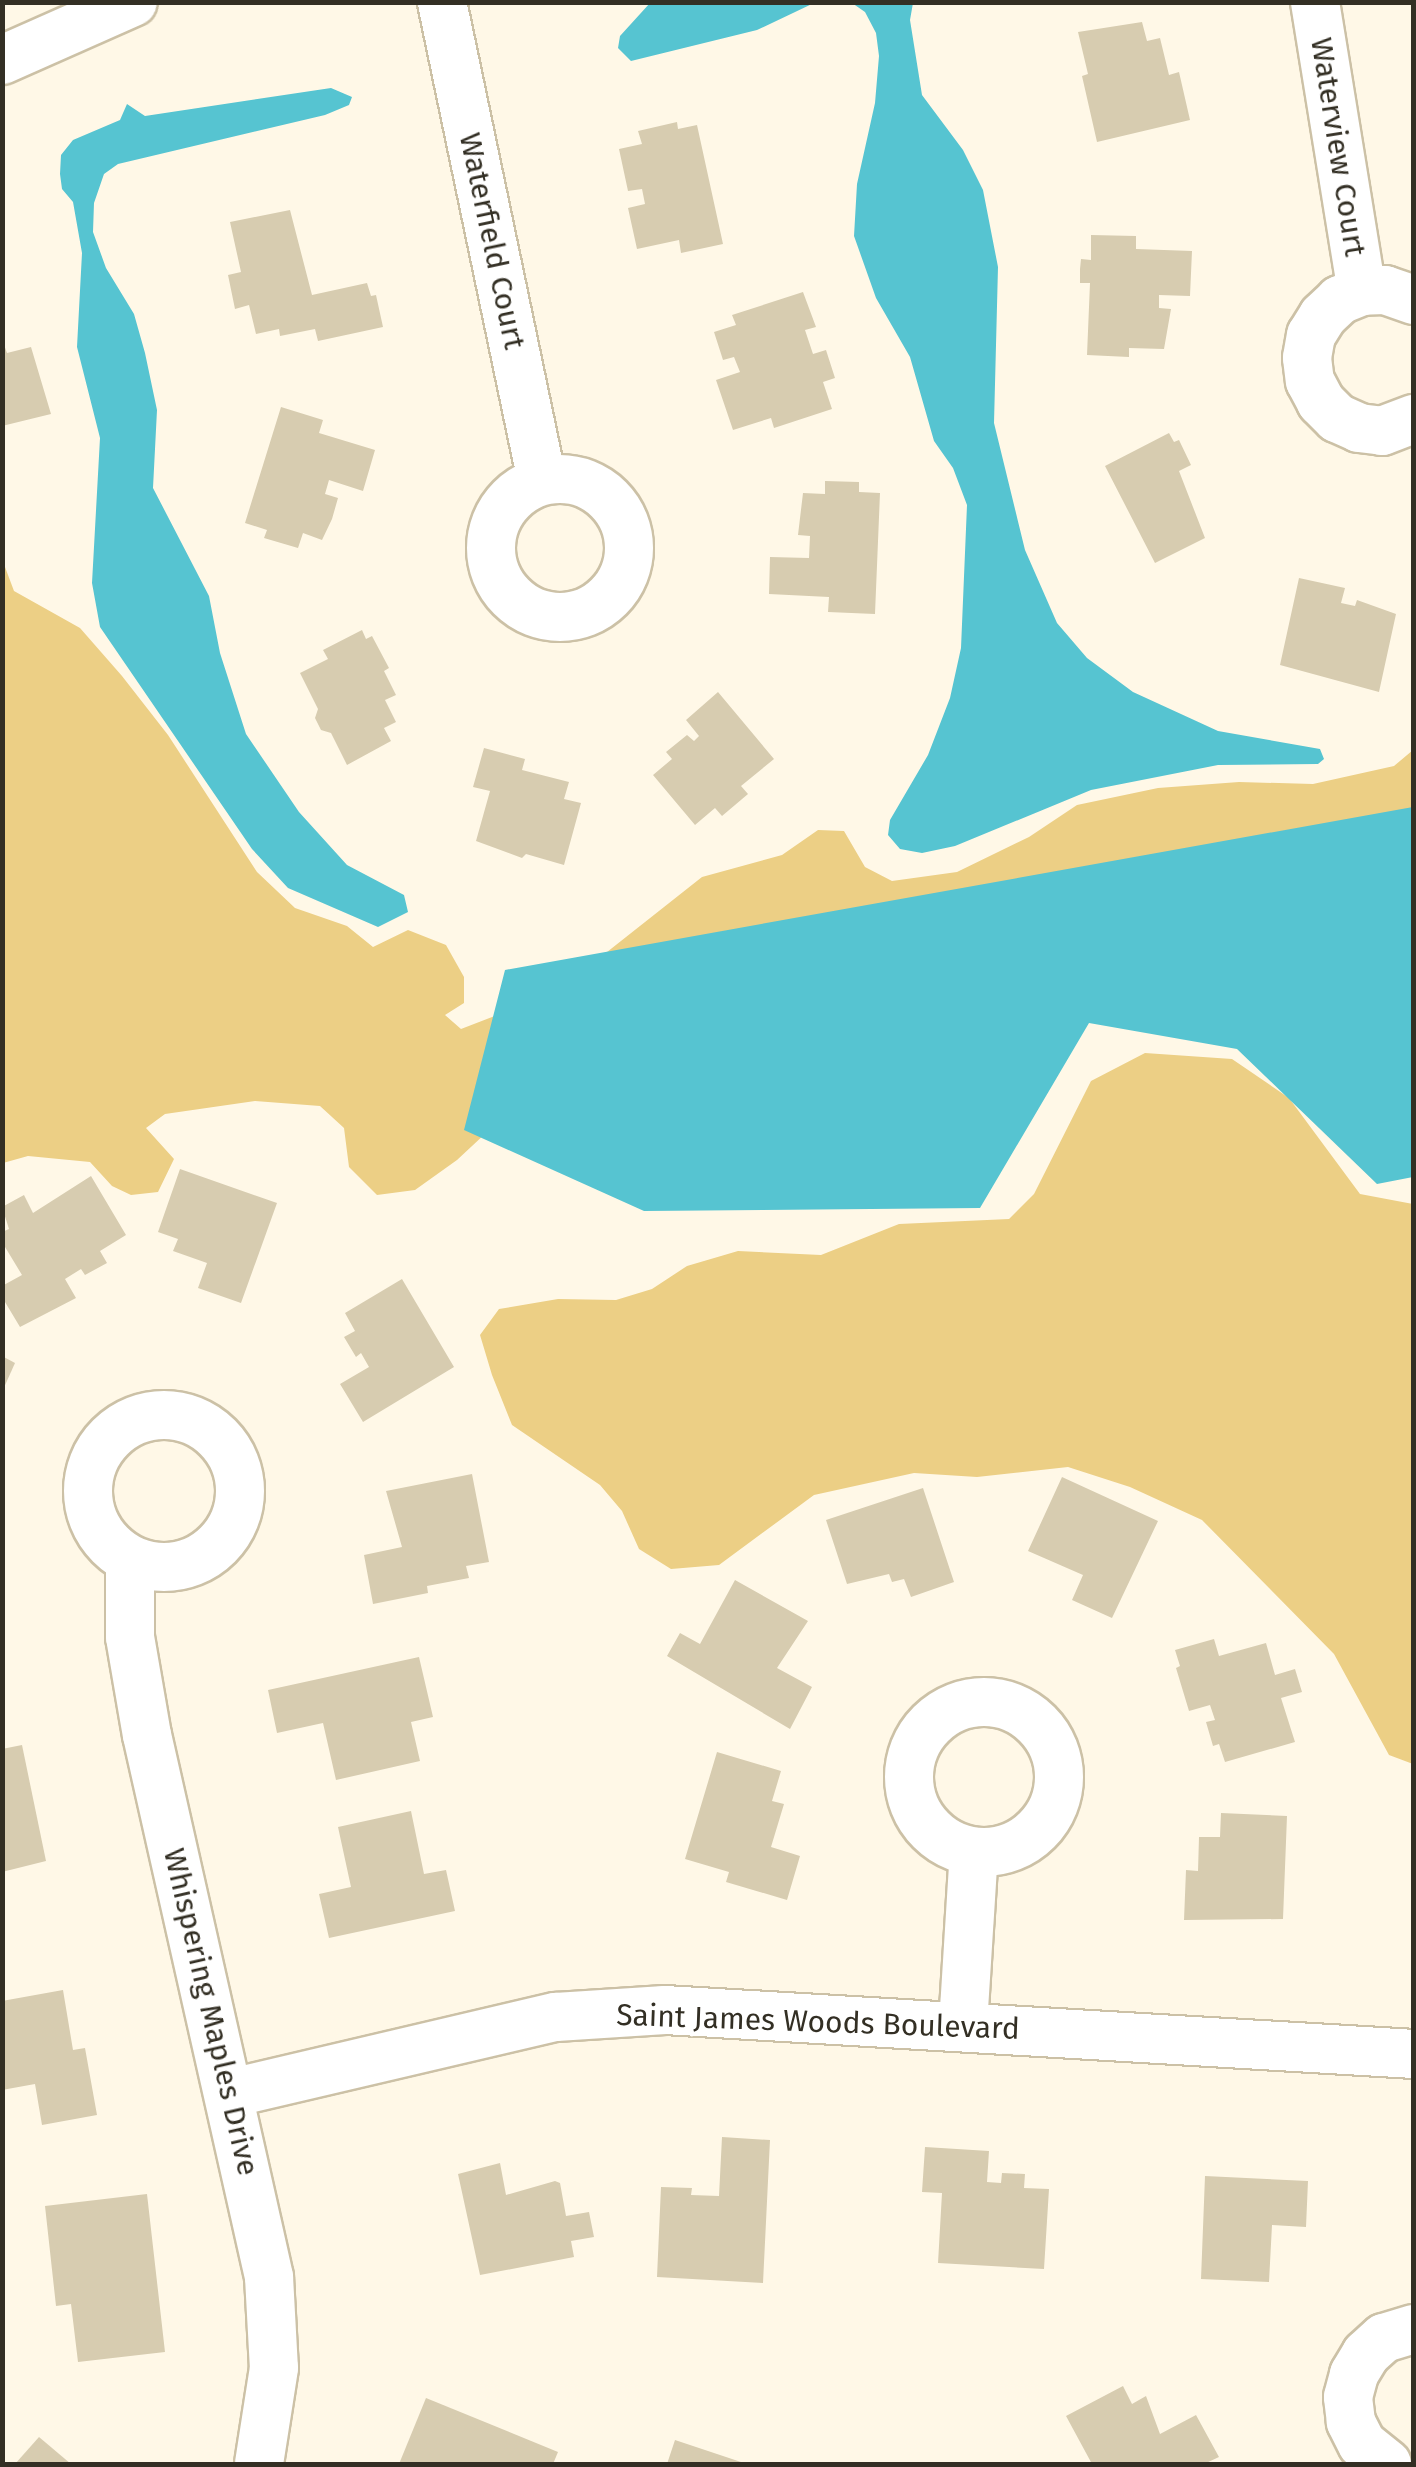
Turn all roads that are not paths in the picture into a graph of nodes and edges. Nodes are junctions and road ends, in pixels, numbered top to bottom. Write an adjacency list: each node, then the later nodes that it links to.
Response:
1 (133, 2): 4 (street)
2 (442, 2): 8 (street, Waterfield Court)
3 (1315, 2): 5 (street, Waterview Court)
4 (2, 60)
5 (1362, 292): 6 (street, Waterview Court); 7 (street, Waterview Court)
6 (1414, 300)
7 (1414, 420)
8 (542, 480)
9 (130, 1560): 13 (street, Whispering Maples Drive)
10 (974, 1852): 11 (street)
11 (964, 2025): 12 (street, Saint James Woods Boulevard); 13 (street, Saint James Woods Boulevard)
12 (1414, 2054)
13 (231, 2092): 15 (street, Whispering Maples Drive)
14 (1414, 2328): 16 (street)
15 (259, 2464)
16 (1387, 2464)

